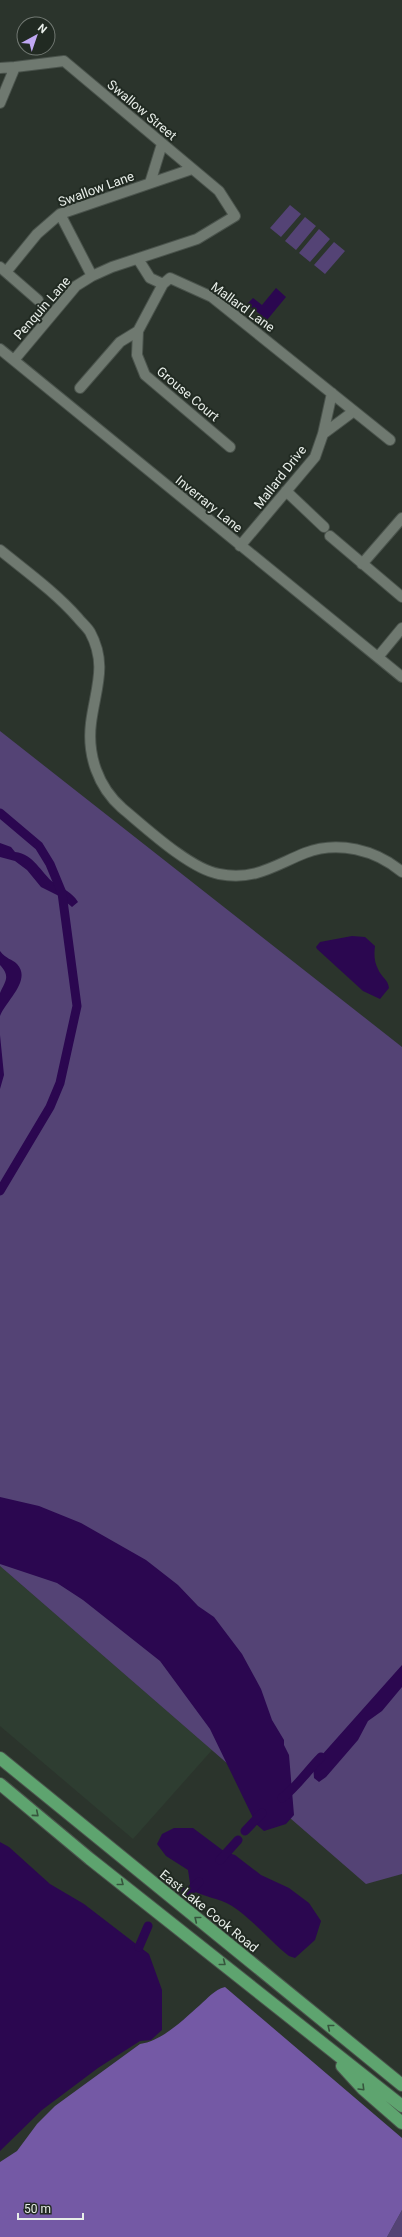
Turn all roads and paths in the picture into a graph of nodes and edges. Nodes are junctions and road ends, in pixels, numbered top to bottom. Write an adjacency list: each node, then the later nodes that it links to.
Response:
1 (15, 67): 2 (street, Swallow Street); 3 (street); 4 (street, Swallow Street)
2 (0, 68)
3 (0, 103)
4 (162, 144): 5 (street, Swallow Street); 6 (street)
5 (192, 169): 6 (street, Swallow Lane); 8 (street, Swallow Street)
6 (150, 183): 7 (street, Swallow Lane)
7 (60, 214): 10 (street, Swallow Lane); 11 (street)
8 (235, 216): 9 (street, Penquin Lane)
9 (138, 259): 11 (street, Penquin Lane); 12 (street)
10 (3, 270): 13 (street)
11 (92, 276): 16 (street, Penquin Lane)
12 (163, 284): 14 (street); 18 (street, Mallard Lane)
13 (38, 300)
14 (138, 332): 17 (street); 22 (street, Grouse Court)
15 (0, 349): 16 (street, Inverrary Lane)
16 (14, 360): 27 (street, Inverrary Lane)
17 (80, 388)
18 (332, 393): 19 (street); 20 (street, Mallard Drive)
19 (354, 411): 20 (street); 21 (street)
20 (323, 434): 23 (street, Mallard Drive)
21 (390, 440)
22 (230, 447)
23 (286, 492): 25 (street); 27 (street, Mallard Drive)
24 (402, 518): 29 (street)
25 (324, 527)
26 (330, 536): 29 (street)
27 (240, 546): 32 (street, Inverrary Lane)
28 (0, 550): 34 (street)
29 (362, 564): 30 (street)
30 (402, 597)
31 (402, 628): 32 (street)
32 (378, 657): 33 (street, Inverrary Lane)
33 (402, 677)
34 (402, 872)
35 (0, 1758): 36 (main road, East Lake Cook Road)
36 (19, 1774): 37 (main road); 39 (main road, East Lake Cook Road, one-way to 36)
37 (3, 1786): 38 (main road, one-way to 38)
38 (316, 2038): 42 (main road); 43 (main road, one-way to 43)
39 (361, 2052): 40 (main road); 41 (main road, East Lake Cook Road)
40 (402, 2075)
41 (402, 2085)
42 (402, 2106)
43 (402, 2123)

